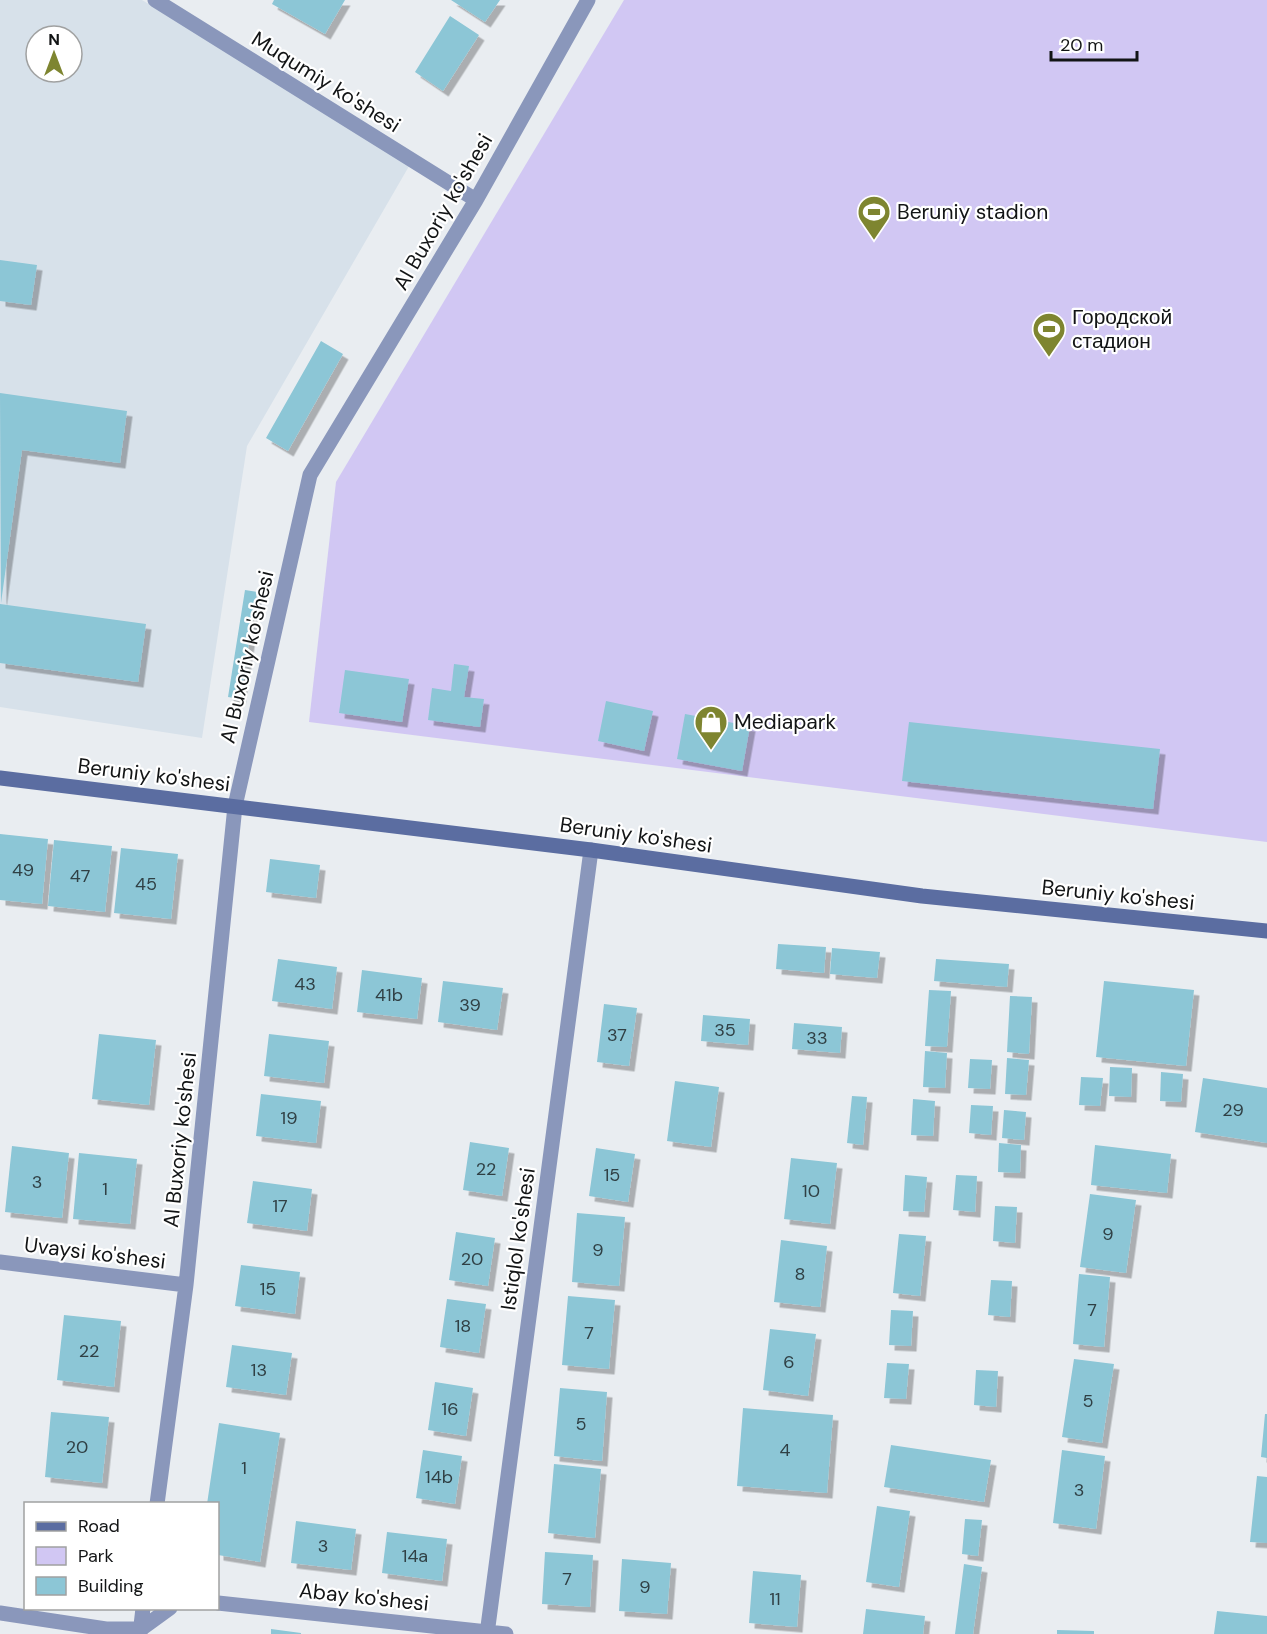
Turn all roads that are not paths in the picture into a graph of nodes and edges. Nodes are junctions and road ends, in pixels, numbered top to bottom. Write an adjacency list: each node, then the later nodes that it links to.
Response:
1 (155, 0): 3 (street, Muqumiy ko'shesi)
2 (588, 0): 3 (street, Al Buxoriy ko'shesi)
3 (476, 200): 5 (street, Al Buxoriy ko'shesi)
4 (0, 778): 5 (street, Beruniy ko'shesi)
5 (235, 806): 6 (street, Beruniy ko'shesi); 9 (street, Al Buxoriy ko'shesi)
6 (591, 850): 7 (street, Beruniy ko'shesi); 16 (street, Istiqlol ko'shesi)
7 (1267, 931)
8 (0, 1262): 9 (street, Uvaysi ko'shesi)
9 (186, 1285): 10 (street, Al Buxoriy ko'shesi)
10 (157, 1502)
11 (219, 1604): 16 (street, Abay ko'shesi)
12 (143, 1610): 15 (street)
13 (168, 1610): 15 (street)
14 (0, 1613): 15 (street)
15 (140, 1632)
16 (487, 1633): 17 (street, Abay ko'shesi)
17 (506, 1634)

